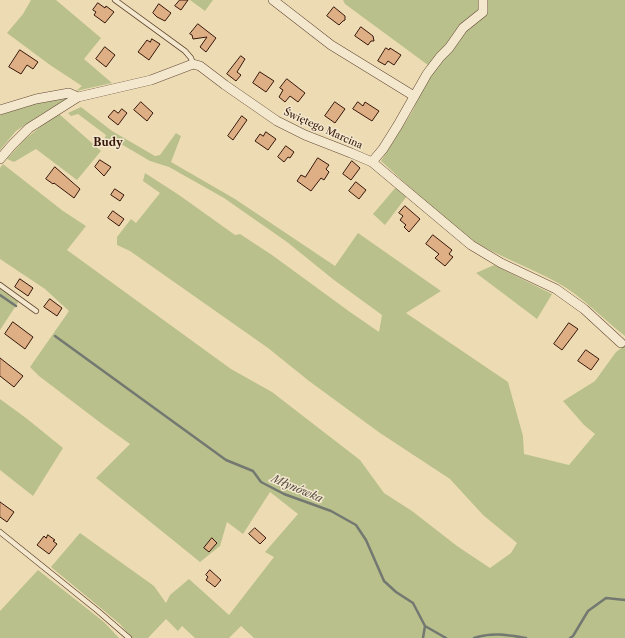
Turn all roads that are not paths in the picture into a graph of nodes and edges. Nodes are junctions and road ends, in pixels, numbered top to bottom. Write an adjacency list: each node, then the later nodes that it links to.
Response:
1 (115, 0): 4 (lane)
2 (273, 0): 5 (street)
3 (482, 0): 5 (street)
4 (193, 64): 6 (street); 9 (street, Świętego Marcina)
5 (414, 96): 9 (street)
6 (78, 97): 7 (street); 8 (street)
7 (0, 110)
8 (0, 159)
9 (372, 162): 12 (street, Świętego Marcina)
10 (0, 285): 11 (lane)
11 (36, 311)
12 (621, 343)
13 (0, 532): 14 (lane)
14 (129, 638)

